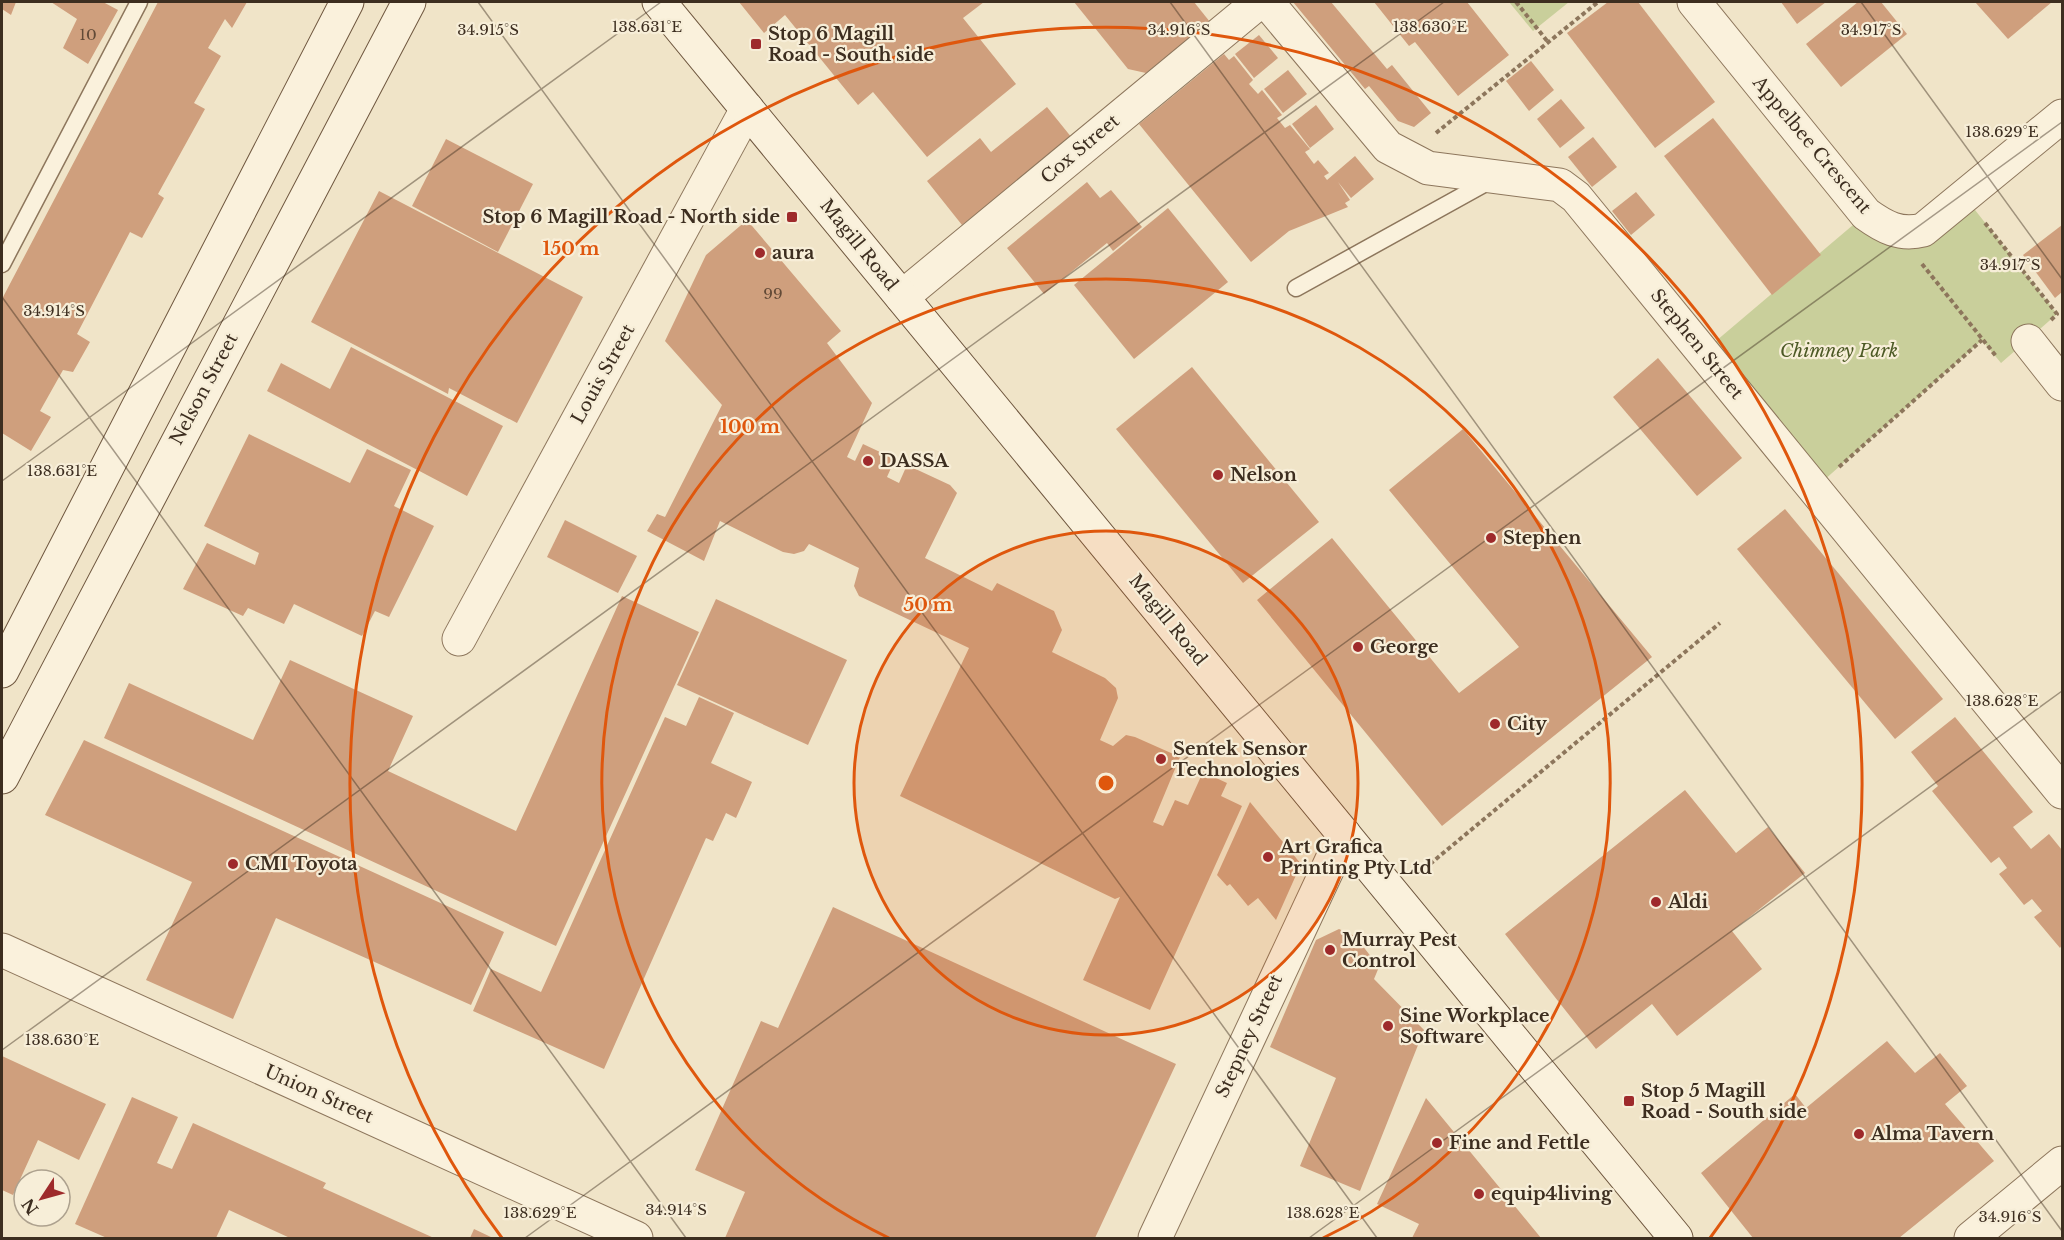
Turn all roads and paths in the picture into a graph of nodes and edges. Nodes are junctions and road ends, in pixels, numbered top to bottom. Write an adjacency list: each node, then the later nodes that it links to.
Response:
1 (139, 2): 17 (lane)
2 (347, 2): 26 (street)
3 (409, 2): 27 (street, Nelson Street)
4 (659, 2): 11 (street, Magill Road)
5 (1259, 2): 19 (street, Cox Street)
6 (1268, 2): 13 (street, Stephen Street)
7 (1516, 2): 10 (path)
8 (1598, 2): 10 (path)
9 (1694, 2): 16 (street, Appelbee Crescent)
10 (1548, 42): 13 (path)
11 (747, 109): 19 (street, Magill Road); 25 (street, Louis Street)
12 (2062, 116): 15 (street)
13 (1405, 158): 14 (street, Stephen Street)
14 (1497, 176): 18 (lane); 23 (street, Stephen Street)
15 (1964, 196): 16 (street); 21 (path)
16 (1895, 231): 20 (path)
17 (2, 264)
18 (1296, 288)
19 (902, 297): 29 (street, Magill Road)
20 (1982, 340): 21 (path); 23 (path)
21 (2028, 341): 22 (street)
22 (2062, 384)
23 (1814, 489): 28 (street, Stephen Street)
24 (1720, 623): 30 (path)
25 (459, 639)
26 (5, 657)
27 (2, 777)
28 (2062, 792)
29 (1344, 834): 34 (street, Stepney Street); 35 (street, Magill Road)
30 (1430, 864)
31 (2, 950): 33 (street, Union Street)
32 (2062, 1163): 36 (street)
33 (636, 1239)
34 (1155, 1239)
35 (1676, 1239)
36 (1971, 1239)

